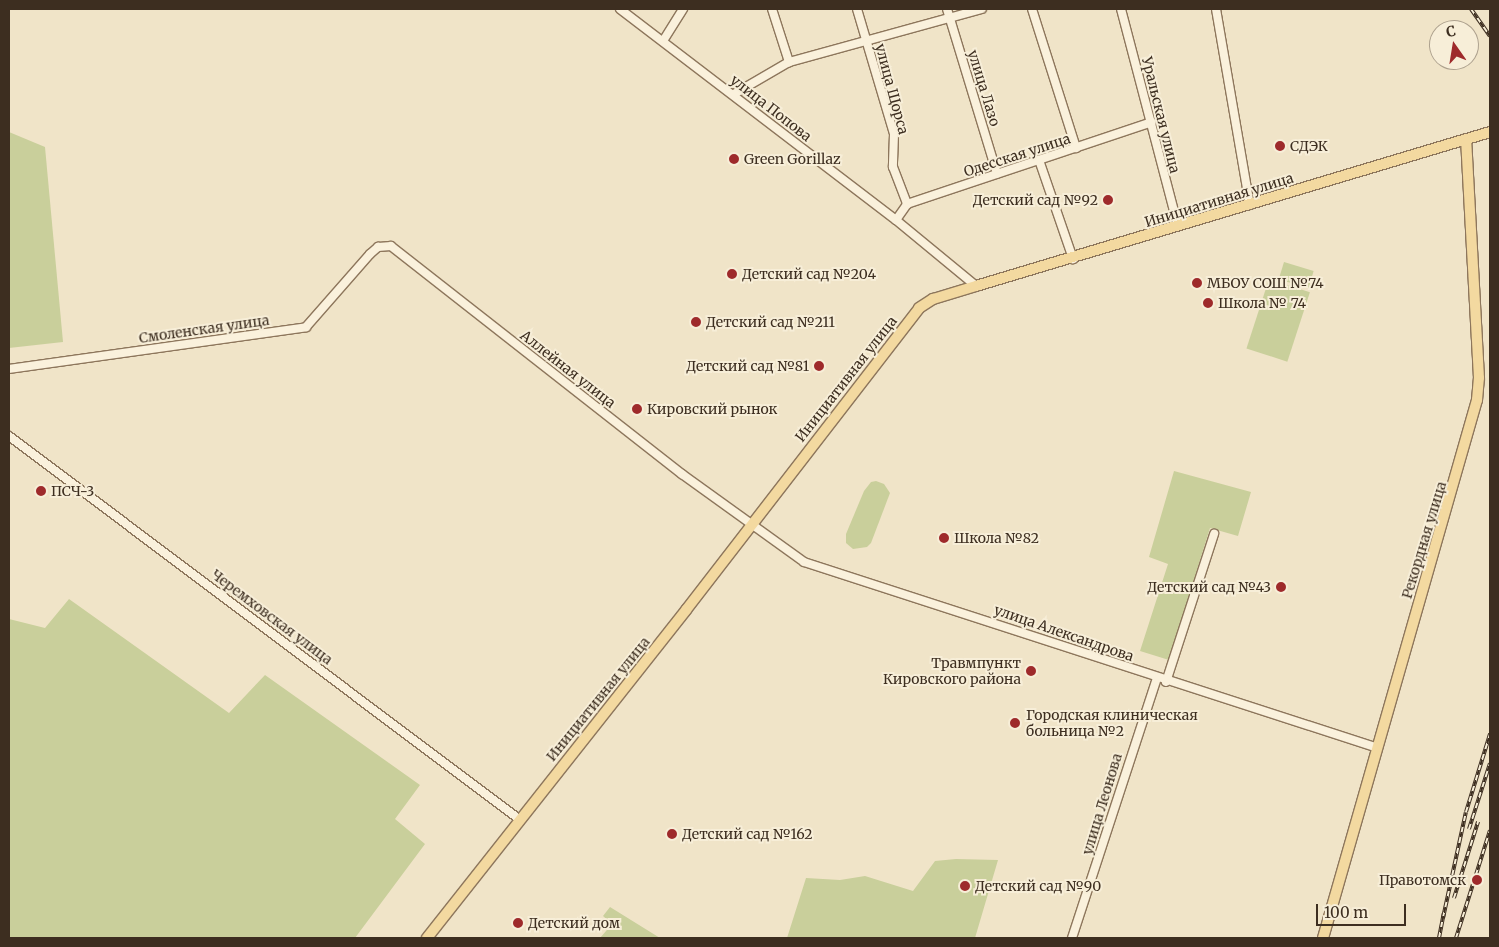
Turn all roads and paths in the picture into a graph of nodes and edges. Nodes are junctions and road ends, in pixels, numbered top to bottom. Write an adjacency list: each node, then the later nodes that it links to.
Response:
1 (620, 9): 12 (street, улица Попова)
2 (683, 9): 12 (street)
3 (772, 9): 13 (street)
4 (857, 9): 11 (street, улица Щорса)
5 (947, 9): 10 (street, улица Лазо)
6 (982, 9): 10 (street)
7 (1032, 9): 18 (street)
8 (1121, 9): 15 (street, Уральская улица)
9 (1216, 9): 22 (street)
10 (950, 20): 11 (street); 20 (street, улица Лазо)
11 (866, 40): 13 (street); 21 (street, улица Щорса)
12 (663, 41): 14 (street, улица Попова)
13 (789, 62): 14 (street)
14 (734, 94): 23 (street, улица Попова)
15 (1152, 122): 18 (street, Одесская улица); 24 (street, Уральская улица)
16 (1490, 132): 17 (main road, Инициативная улица)
17 (1466, 140): 22 (main road, Инициативная улица); 34 (main road, Рекордная улица)
18 (1076, 148): 19 (street, Одесская улица)
19 (1038, 160): 20 (street, Одесская улица); 26 (street)
20 (997, 174): 21 (street, Одесская улица)
21 (907, 204): 23 (street)
22 (1250, 205): 24 (main road, Инициативная улица)
23 (896, 220): 27 (street, улица Попова)
24 (1178, 226): 26 (main road, Инициативная улица)
25 (370, 254): 28 (street, Смоленская улица); 30 (street, Аллейная улица)
26 (1074, 259): 27 (main road, Инициативная улица)
27 (976, 286): 30 (main road, Инициативная улица)
28 (9, 368)
29 (9, 436): 35 (street, Черемховская улица)
30 (751, 524): 32 (street, улица Александрова); 35 (main road, Инициативная улица)
31 (1214, 534): 33 (street)
32 (1157, 678): 33 (street, улица Александрова); 37 (street, улица Леонова)
33 (1166, 682): 34 (street, улица Александрова)
34 (1378, 748): 38 (main road, Рекордная улица)
35 (519, 819): 36 (main road, Инициативная улица)
36 (427, 938)
37 (1072, 938)
38 (1323, 938)

